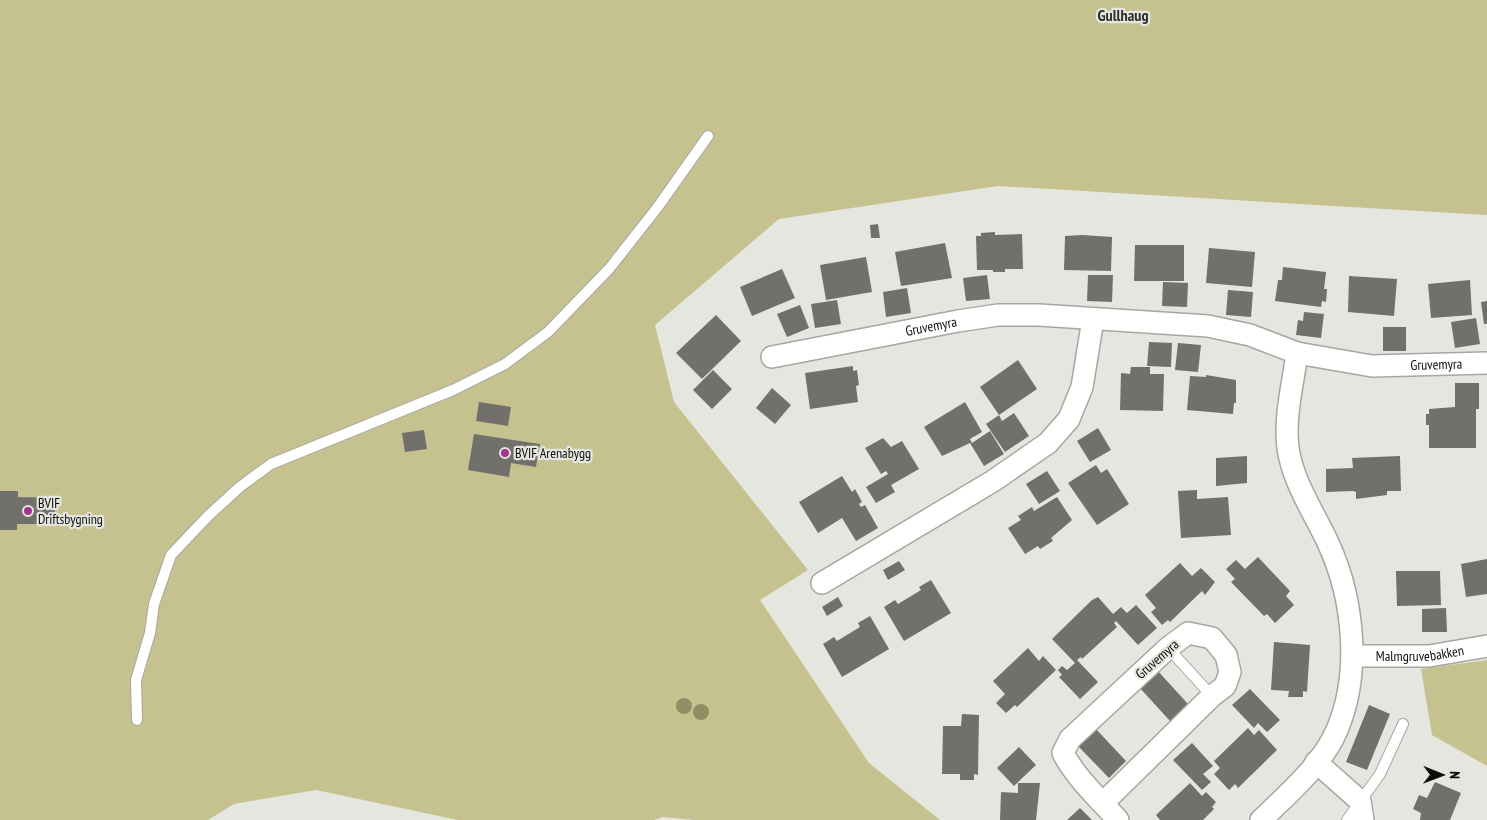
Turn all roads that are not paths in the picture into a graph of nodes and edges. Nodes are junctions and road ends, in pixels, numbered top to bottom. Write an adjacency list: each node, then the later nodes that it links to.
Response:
1 (708, 136): 11 (lane)
2 (1092, 319): 3 (street, Gruvemyra); 4 (street, Gruvemyra); 6 (street)
3 (1297, 353): 5 (street, Gruvemyra); 9 (street)
4 (772, 357)
5 (1487, 363)
6 (822, 583)
7 (1487, 646): 9 (street, Malmgruvebakken)
8 (1168, 648): 10 (lane); 10 (street, Gruvemyra); 14 (street, Gruvemyra)
9 (1352, 656): 13 (street)
10 (1212, 696): 14 (street, Gruvemyra)
11 (137, 720)
12 (1403, 724): 15 (lane)
13 (1316, 762): 15 (street); 17 (street)
14 (1103, 803): 16 (street, Gruvemyra)
15 (1361, 811): 18 (lane)
16 (1118, 820)
17 (1262, 820)
18 (1346, 820)

